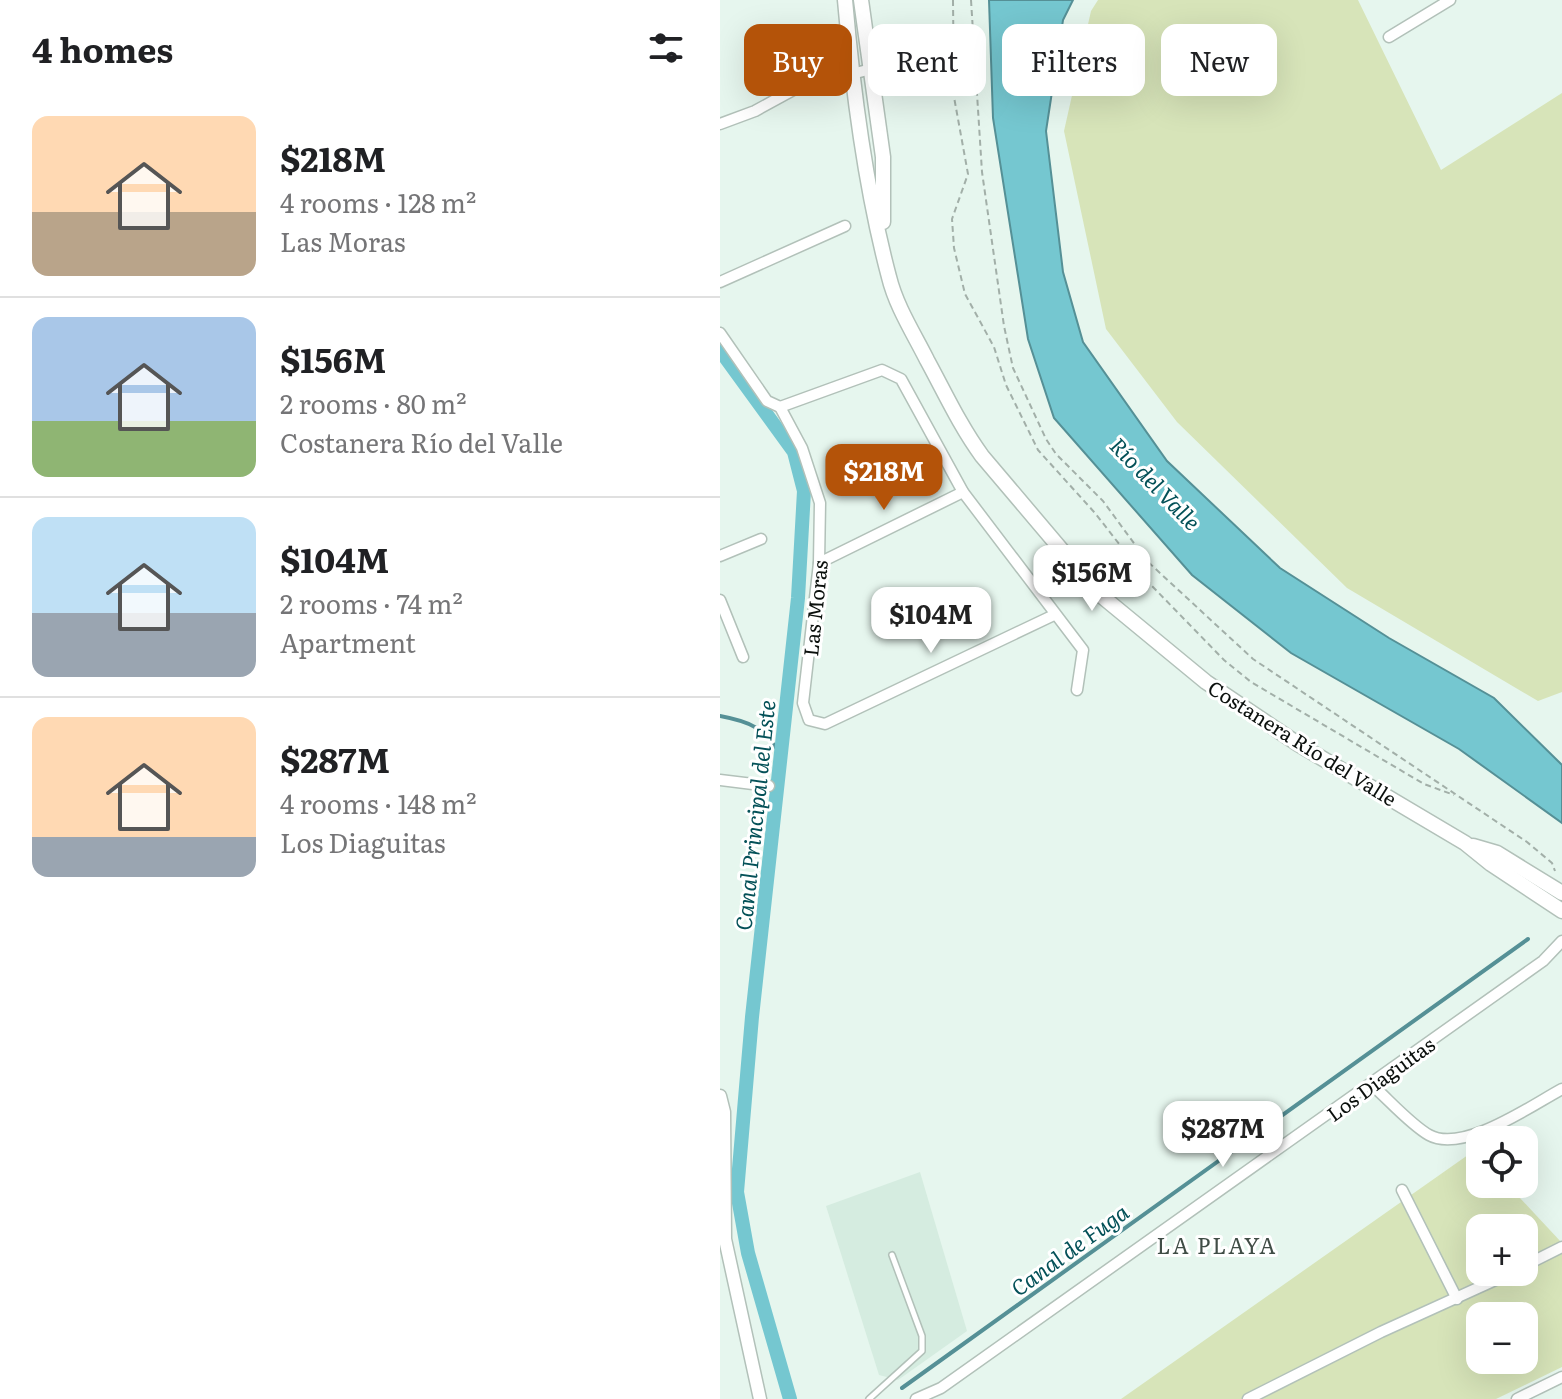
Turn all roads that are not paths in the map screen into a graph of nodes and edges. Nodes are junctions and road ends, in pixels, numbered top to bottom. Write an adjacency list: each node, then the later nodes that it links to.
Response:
1 (845, 0): 4 (main road, Costanera Río del Valle)
2 (861, 0): 6 (main road, Costanera Río del Valle)
3 (1450, 0): 5 (street)
4 (847, 24)
5 (1389, 37)
6 (868, 48)
7 (868, 70): 8 (street)
8 (852, 73): 13 (main road, Costanera Río del Valle)
9 (782, 96): 11 (street)
10 (875, 96): 13 (main road, Costanera Río del Valle)
11 (720, 124)
12 (845, 226): 14 (street)
13 (882, 242): 27 (main road, Costanera Río del Valle)
14 (720, 282)
15 (720, 333): 16 (street, Las Moras)
16 (780, 407): 17 (street); 20 (street, Las Moras)
17 (963, 492): 20 (street); 22 (street)
18 (761, 539): 19 (street)
19 (720, 556)
20 (819, 563): 22 (street, Las Moras)
21 (720, 600): 23 (street)
22 (1054, 615): 24 (street)
23 (743, 657)
24 (1077, 690)
25 (720, 780): 26 (street)
26 (769, 786)
27 (1465, 843): 28 (main road, Costanera Río del Valle); 29 (main road, Costanera Río del Valle)
28 (1562, 893)
29 (1562, 911)
30 (1562, 941): 31 (street, Los Diaguitas)
31 (1372, 1085): 32 (street); 44 (street, Los Diaguitas)
32 (1562, 1089)
33 (720, 1096): 35 (street)
34 (1402, 1190): 40 (street)
35 (721, 1200): 42 (street)
36 (1562, 1247): 38 (street)
37 (892, 1255): 43 (lane)
38 (1538, 1259)
39 (1484, 1286): 40 (street)
40 (1457, 1299): 45 (street)
41 (1562, 1377): 46 (street)
42 (760, 1399)
43 (869, 1399)
44 (916, 1399)
45 (1248, 1399)
46 (1517, 1399)

